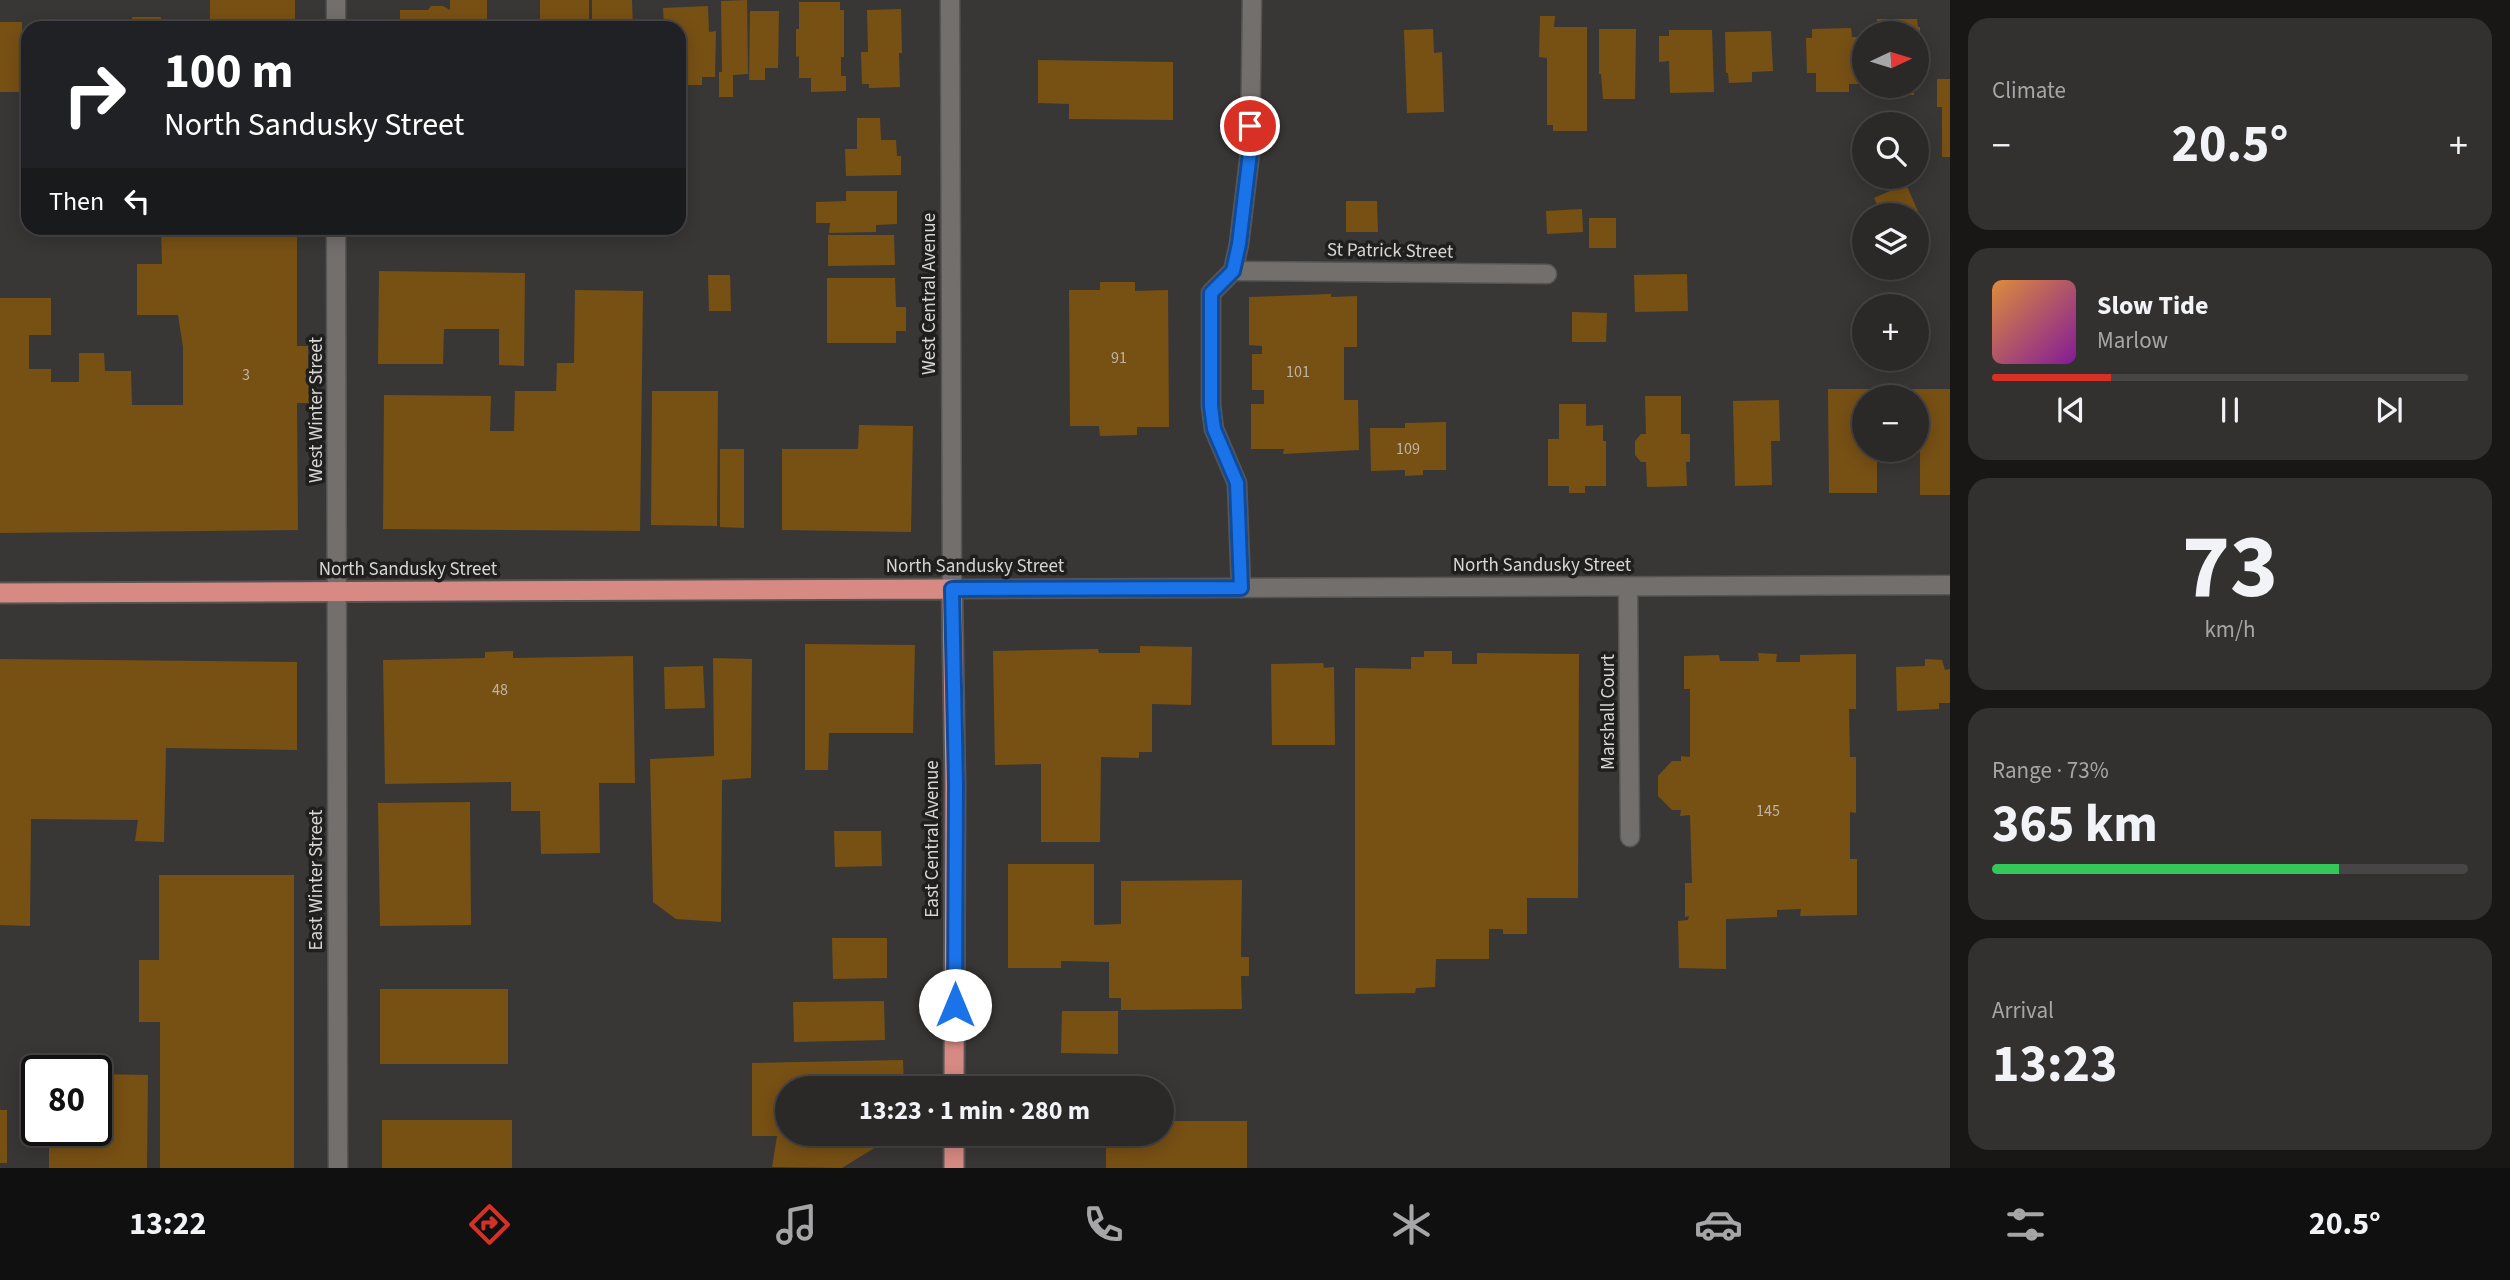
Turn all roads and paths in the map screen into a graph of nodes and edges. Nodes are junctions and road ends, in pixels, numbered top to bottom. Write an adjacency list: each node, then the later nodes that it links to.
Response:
1 (336, 0): 4 (street)
2 (950, 0): 11 (street, West Central Avenue)
3 (1252, 0): 6 (street)
4 (336, 21)
5 (336, 235): 12 (street, West Winter Street)
6 (1233, 271): 7 (street, St Patrick Street); 10 (street)
7 (1548, 274)
8 (1950, 585): 9 (street, North Sandusky Street)
9 (1628, 587): 10 (street, North Sandusky Street); 14 (street, Marshall Court)
10 (1241, 588): 11 (street, North Sandusky Street)
11 (952, 589): 12 (highway, North Sandusky Street); 15 (highway, East Central Avenue)
12 (337, 592): 13 (highway, North Sandusky Street); 17 (street, East Winter Street)
13 (0, 593)
14 (1630, 837)
15 (954, 1076)
16 (954, 1146): 18 (highway)
17 (338, 1168)
18 (954, 1168)

